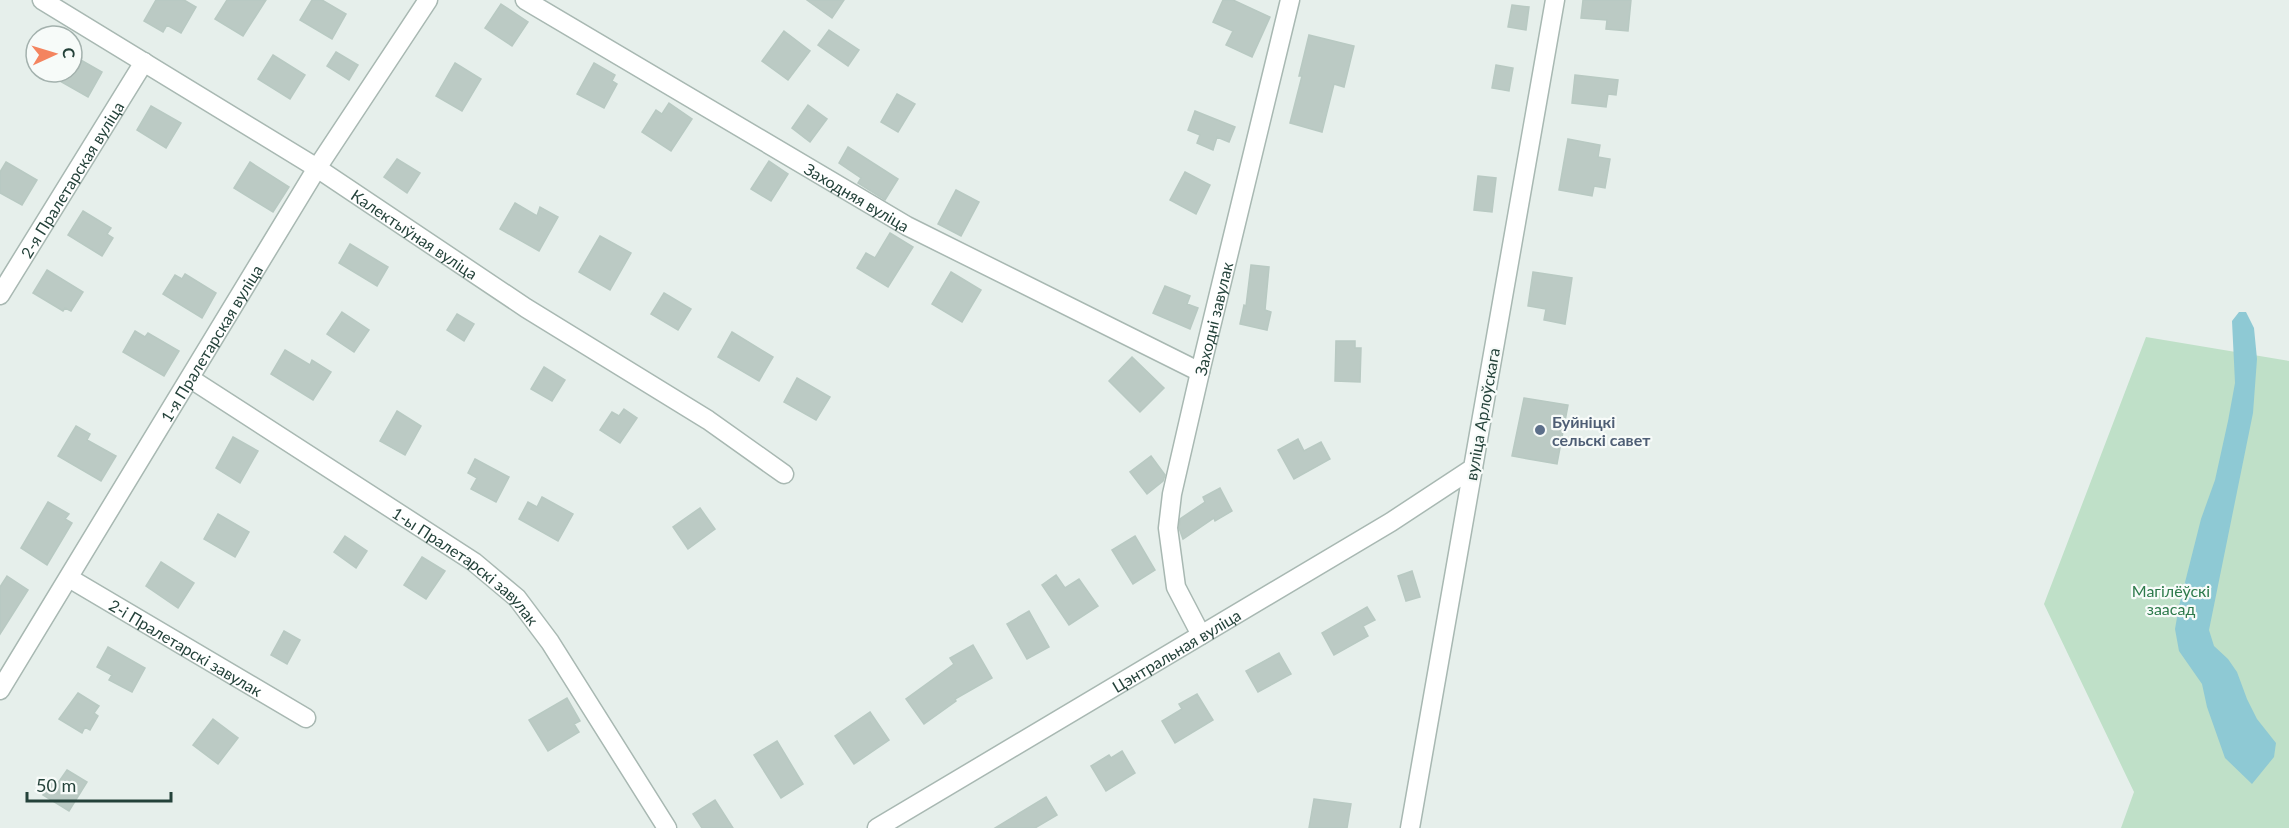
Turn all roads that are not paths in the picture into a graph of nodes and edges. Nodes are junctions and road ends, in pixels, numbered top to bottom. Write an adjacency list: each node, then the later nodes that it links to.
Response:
1 (42, 0): 6 (street, Калектыўная вуліца)
2 (428, 0): 7 (street, 1-я Пралетарская вуліца)
3 (525, 0): 9 (street, Заходняя вуліца)
4 (1290, 0): 9 (street, Заходні завулак)
5 (1555, 0): 11 (street, вуліца Арлоўскага)
6 (144, 62): 7 (street, Калектыўная вуліца); 8 (street, 2-я Пралетарская вуліца)
7 (317, 168): 10 (street, 1-я Пралетарская вуліца); 12 (street, Калектыўная вуліца)
8 (0, 295)
9 (1200, 372): 14 (street, Заходні завулак)
10 (191, 378): 13 (street, 1-я Пралетарская вуліца); 17 (street, 1-ы Пралетарскі завулак)
11 (1473, 468): 14 (street, Цэнтральная вуліца); 19 (street, вуліца Арлоўскага)
12 (784, 474)
13 (69, 578): 15 (street, 1-я Пралетарская вуліца); 16 (street, 2-і Пралетарскі завулак)
14 (1201, 635): 18 (street, Цэнтральная вуліца)
15 (0, 690)
16 (306, 718)
17 (666, 828)
18 (877, 828)
19 (1410, 828)

